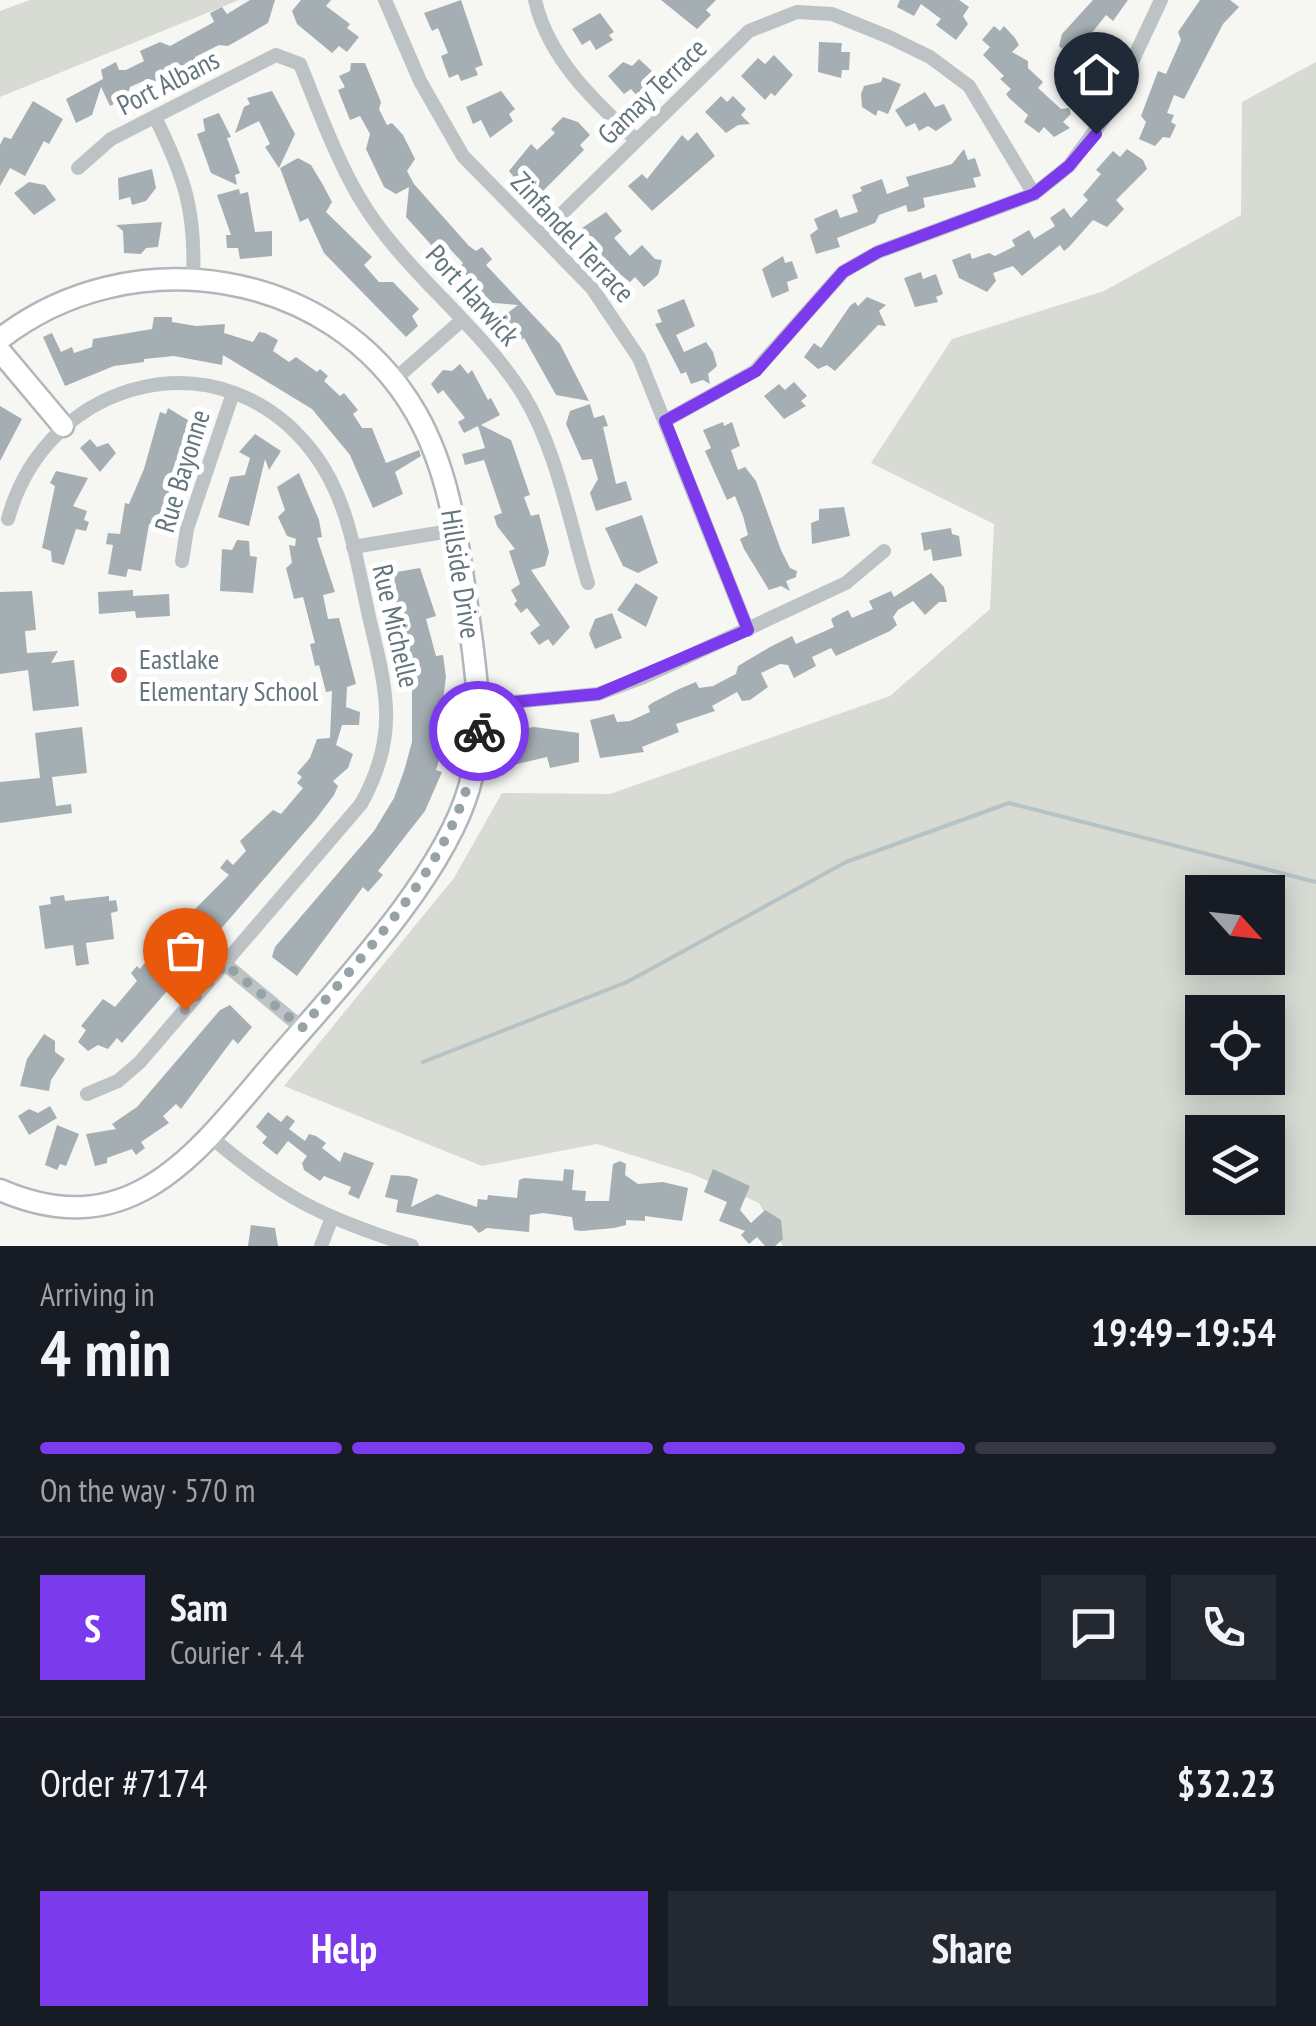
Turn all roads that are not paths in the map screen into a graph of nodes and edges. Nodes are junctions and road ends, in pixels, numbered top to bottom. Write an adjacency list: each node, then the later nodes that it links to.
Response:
1 (384, 0): 9 (street, Zinfandel Terrace)
2 (535, 0): 6 (street)
3 (1160, 0): 8 (street)
4 (288, 58): 5 (street, Port Albans); 11 (street, Port Harwick)
5 (155, 117): 7 (street, Port Albans); 10 (street)
6 (636, 140): 8 (street, Gamay Terrace); 9 (street, Gamay Terrace)
7 (78, 168)
8 (1034, 194): 16 (street)
9 (540, 235): 16 (street, Zinfandel Terrace)
10 (193, 278): 12 (street, Hillside Drive); 14 (street, Hillside Drive)
11 (461, 321): 14 (street); 23 (street, Port Harwick)
12 (0, 339)
13 (0, 352): 17 (street)
14 (394, 380): 19 (street, Hillside Drive)
15 (232, 396): 17 (street, Rue Michelle); 20 (street, Rue Michelle); 22 (street, Rue Bayonne)
16 (665, 421): 24 (street, Zinfandel Terrace)
17 (63, 426): 18 (street, Rue Michelle)
18 (8, 520)
19 (456, 530): 20 (street); 25 (street, Hillside Drive)
20 (353, 547): 26 (street, Rue Michelle)
21 (884, 552): 24 (street)
22 (182, 561)
23 (588, 583)
24 (748, 630): 25 (street)
25 (481, 705): 27 (street, Hillside Drive)
26 (225, 964): 27 (street); 28 (street, Rue Michelle)
27 (302, 1028): 29 (street, Hillside Drive)
28 (87, 1094)
29 (211, 1137): 30 (street, Hillside Drive); 31 (street)
30 (0, 1190)
31 (331, 1220): 32 (street); 33 (street)
32 (321, 1246)
33 (412, 1246)

